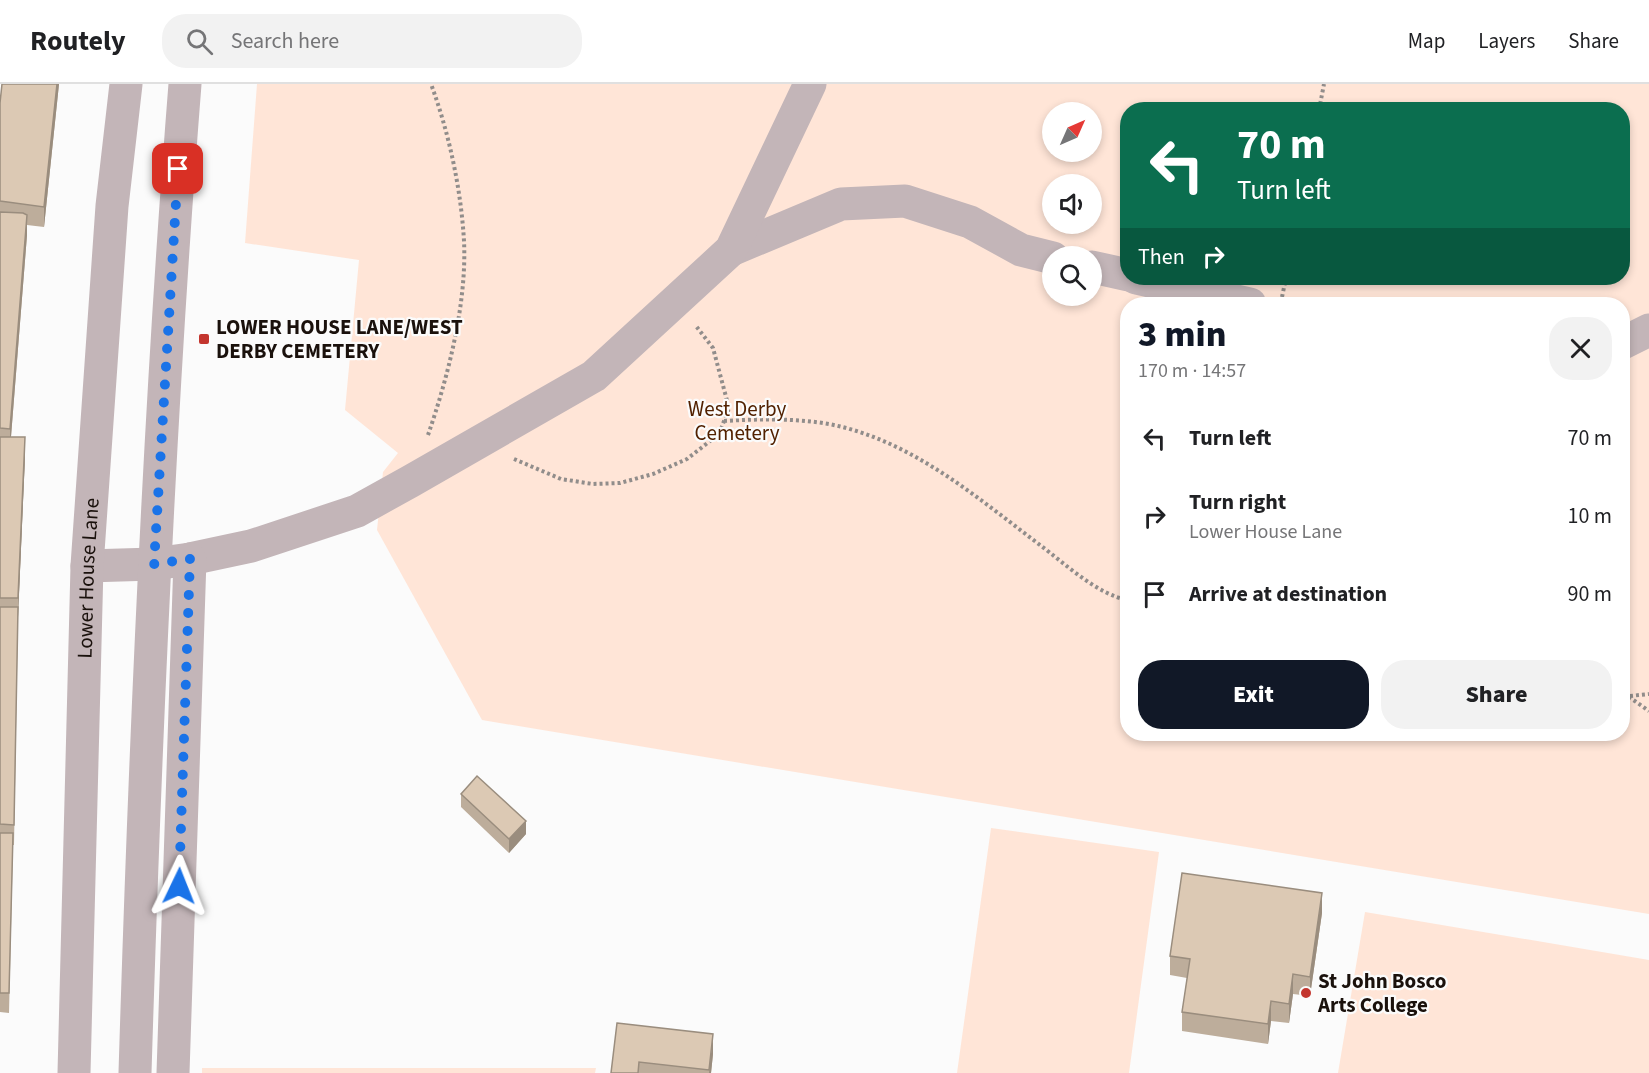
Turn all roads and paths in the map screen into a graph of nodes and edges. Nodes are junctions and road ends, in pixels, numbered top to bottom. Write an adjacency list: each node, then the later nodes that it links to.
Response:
1 (126, 84): 21 (street, Lower House Lane)
2 (185, 84): 20 (street)
3 (431, 84): 18 (path)
4 (810, 84): 7 (street)
5 (1324, 84): 6 (path)
6 (1321, 102)
7 (731, 250): 8 (street); 13 (street)
8 (1042, 255)
9 (1102, 270): 10 (street)
10 (1120, 274)
11 (1167, 285): 12 (street)
12 (1219, 297)
13 (676, 300): 16 (path); 17 (street)
14 (1649, 330): 15 (street)
15 (1630, 340)
16 (724, 421): 17 (path); 22 (path)
17 (477, 443): 18 (street)
18 (420, 477): 19 (street)
19 (190, 559): 20 (street); 29 (street)
20 (154, 564): 21 (street); 28 (street)
21 (87, 566): 27 (street, Lower House Lane)
22 (1120, 597)
23 (1649, 694): 24 (path)
24 (1630, 697)
25 (1630, 698): 26 (path)
26 (1649, 711)
27 (74, 1073)
28 (135, 1073)
29 (173, 1073)

